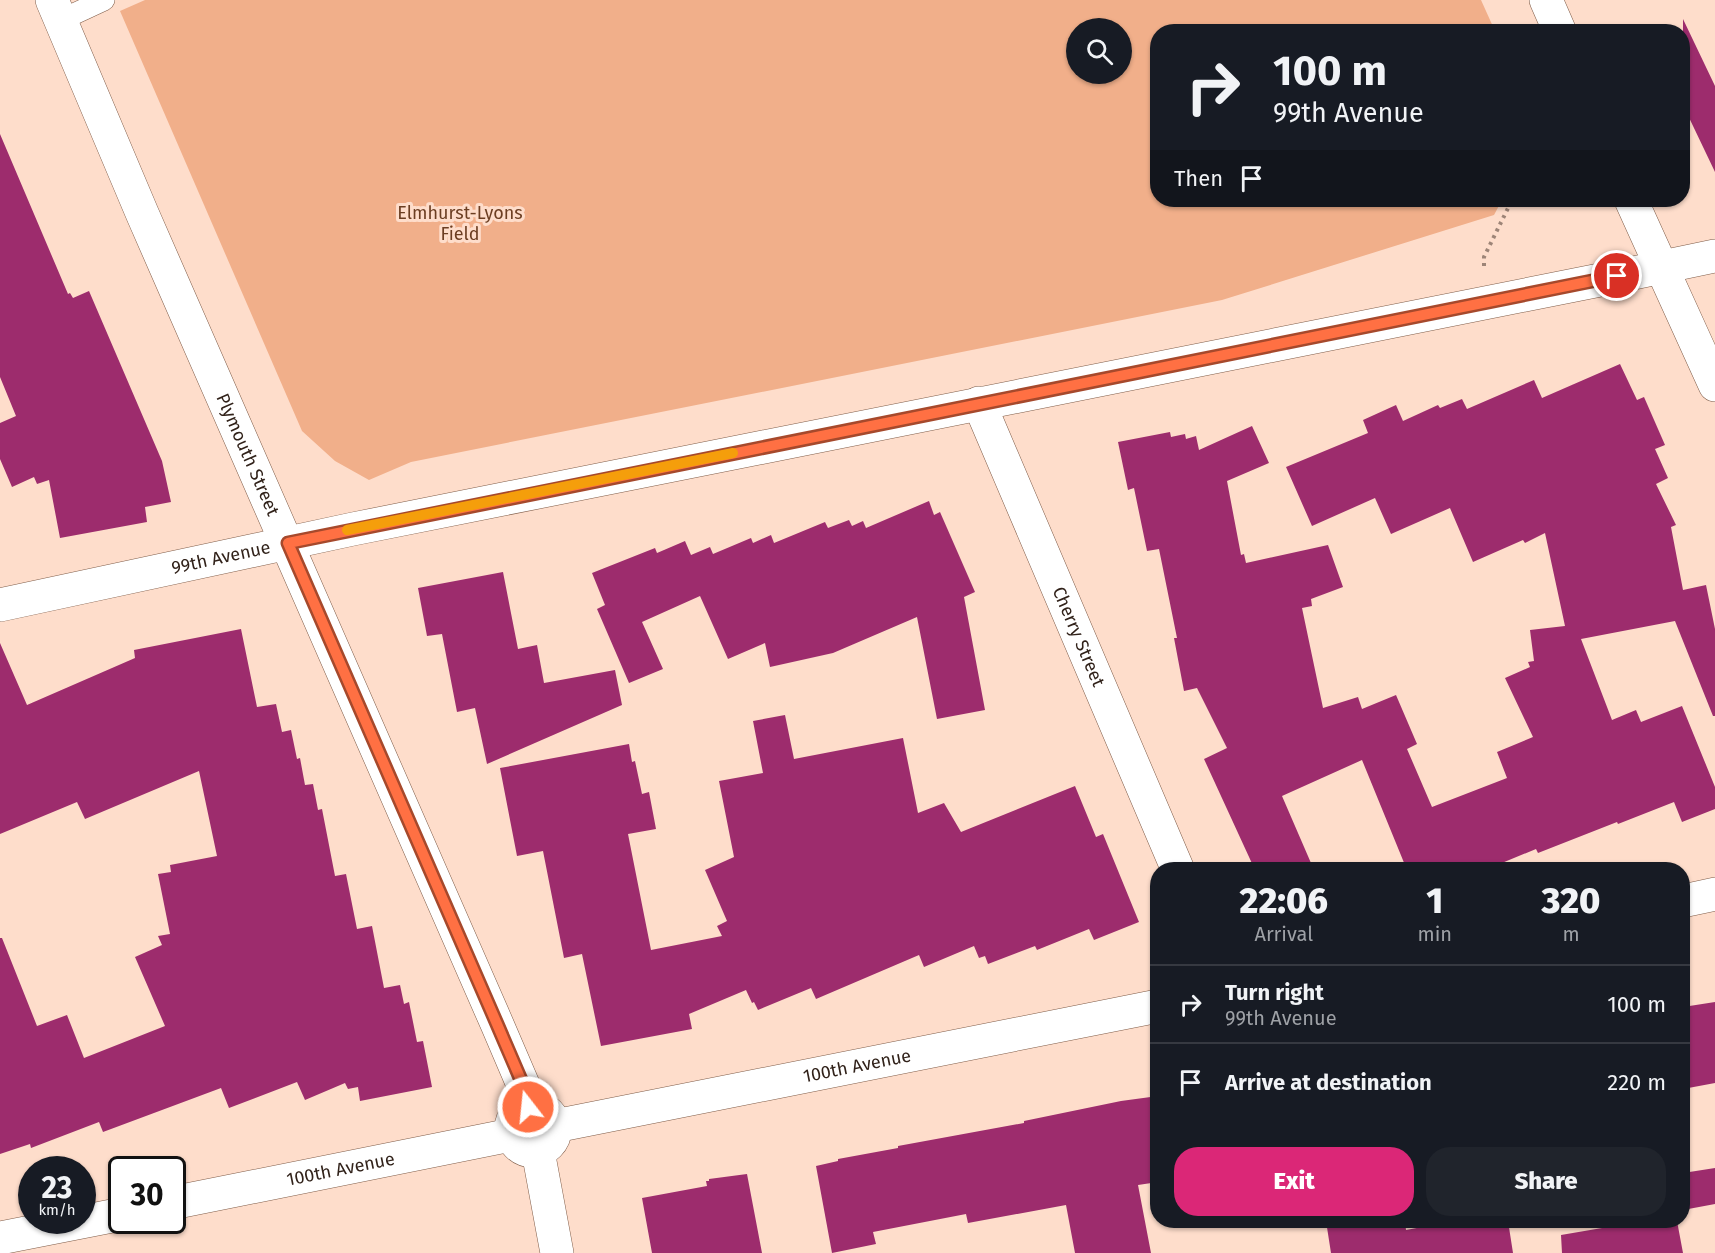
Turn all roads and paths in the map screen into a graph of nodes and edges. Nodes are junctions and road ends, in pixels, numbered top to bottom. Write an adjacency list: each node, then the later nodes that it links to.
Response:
1 (104, 0): 3 (lane)
2 (1546, 0): 4 (street)
3 (57, 10): 12 (street, Plymouth Street)
4 (1556, 24)
5 (1509, 207): 9 (path)
6 (1634, 207): 8 (street)
7 (1715, 256): 8 (street, 99th Avenue)
8 (1662, 267): 9 (street, 99th Avenue); 10 (street)
9 (1485, 303): 11 (street, 99th Avenue)
10 (1715, 385)
11 (979, 404): 12 (street, 99th Avenue); 14 (street, Cherry Street)
12 (288, 543): 13 (street, 99th Avenue); 18 (street, Plymouth Street)
13 (0, 605)
14 (1175, 862)
15 (1715, 894): 16 (street)
16 (1690, 899)
17 (1150, 1008): 18 (street, 100th Avenue)
18 (535, 1137): 19 (street, 100th Avenue); 22 (street)
19 (186, 1200)
20 (108, 1217): 21 (street)
21 (0, 1238)
22 (557, 1253)

